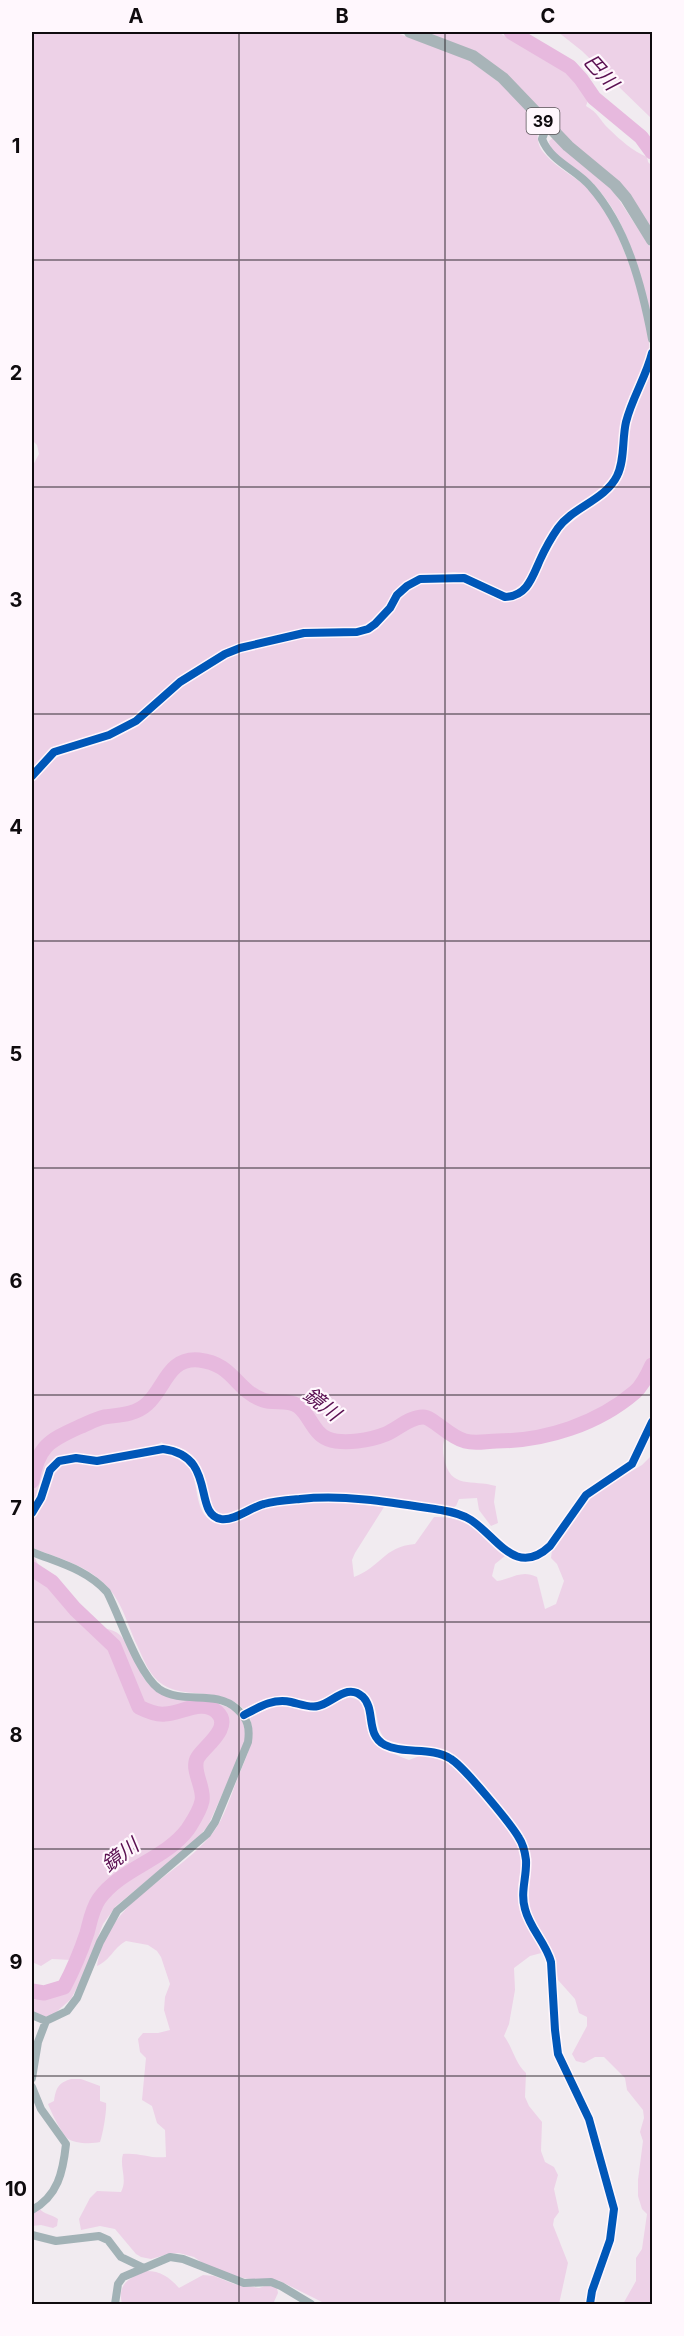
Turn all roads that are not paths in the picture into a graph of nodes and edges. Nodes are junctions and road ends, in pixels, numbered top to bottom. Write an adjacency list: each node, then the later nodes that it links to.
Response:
1 (410, 32): 2 (main road, 39)
2 (548, 126): 3 (main road, 39); 4 (street)
3 (652, 240)
4 (652, 339)
5 (652, 353): 6 (street)
6 (32, 776)
7 (652, 1422): 8 (street)
8 (32, 1513)
9 (32, 1552): 10 (street)
10 (244, 1715): 12 (street); 21 (street)
11 (32, 2016): 12 (street)
12 (46, 2021): 13 (street); 14 (street)
13 (32, 2050)
14 (32, 2078)
15 (32, 2087): 16 (street)
16 (32, 2210)
17 (32, 2235): 18 (street)
18 (144, 2268): 19 (street); 20 (street)
19 (115, 2304)
20 (311, 2304)
21 (590, 2304)

